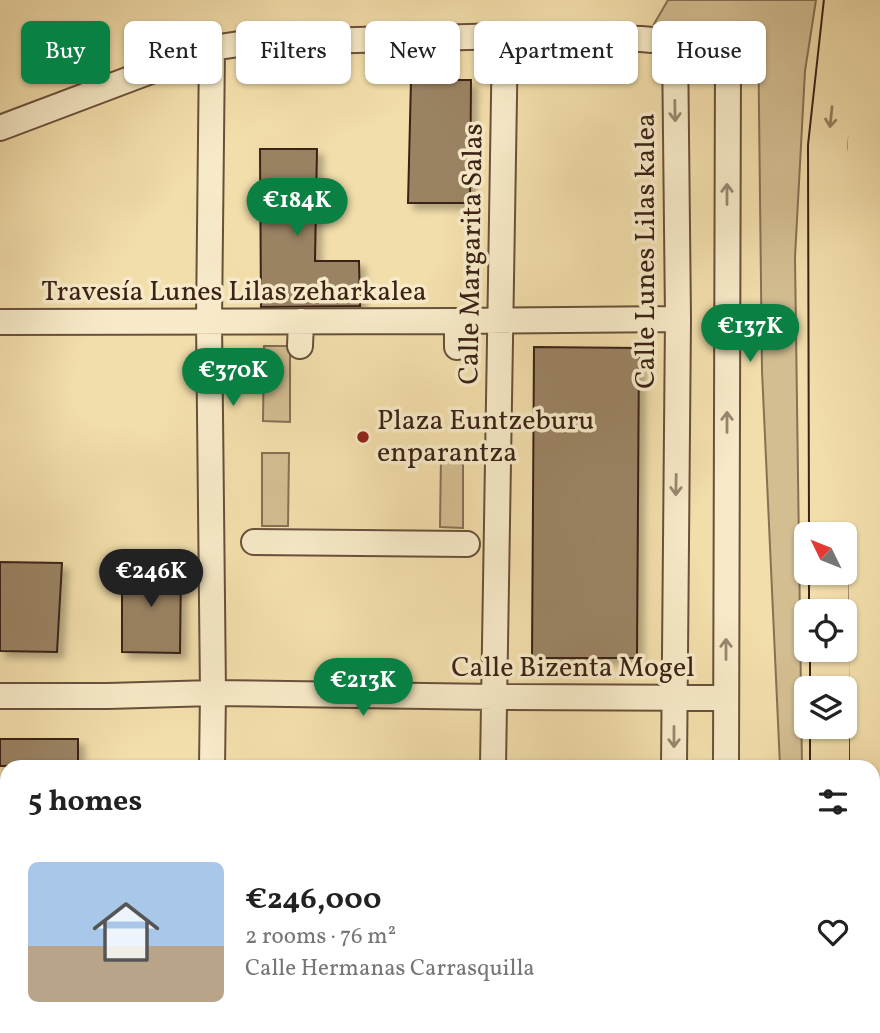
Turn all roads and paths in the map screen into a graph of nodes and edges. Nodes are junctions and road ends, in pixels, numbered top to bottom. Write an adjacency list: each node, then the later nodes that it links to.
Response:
1 (844, 0): 18 (highway, one-way to 18)
2 (878, 0): 16 (highway)
3 (474, 37): 4 (street)
4 (222, 47)
5 (124, 81): 10 (street)
6 (212, 84): 13 (street)
7 (504, 84): 12 (street, Calle Margarita Salas)
8 (675, 84): 11 (street, Calle Lunes Lilas kalea, one-way to 11)
9 (728, 84): 28 (street, one-way to 9)
10 (0, 128)
11 (678, 318): 12 (street, Travesía Lunes Lilas zeharkalea); 27 (street, Calle Lunes Lilas kalea, one-way to 27)
12 (501, 319): 14 (street, Travesía Lunes Lilas zeharkalea); 26 (street, Calle Margarita Salas)
13 (209, 321): 14 (street, Travesía Lunes Lilas zeharkalea); 15 (street, Travesía Lunes Lilas zeharkalea); 24 (street)
14 (457, 321): 17 (street)
15 (0, 322)
16 (864, 328): 19 (highway); 37 (highway)
17 (457, 347)
18 (827, 367): 20 (highway); 21 (highway)
19 (880, 411)
20 (812, 522)
21 (829, 522)
22 (254, 542): 23 (street)
23 (467, 544)
24 (213, 693): 25 (street, Calle Bizenta Mogel); 26 (street, Calle Bizenta Mogel); 31 (street)
25 (0, 696)
26 (494, 697): 27 (street, Calle Bizenta Mogel); 32 (street, Calle Margarita Salas)
27 (674, 698): 28 (street, Calle Bizenta Mogel); 33 (street, Calle Lunes Lilas kalea, one-way to 33)
28 (726, 698): 34 (street)
29 (813, 739): 35 (highway)
30 (830, 739): 36 (highway)
31 (212, 760)
32 (493, 760)
33 (674, 760)
34 (726, 760)
35 (813, 760)
36 (830, 760)
37 (869, 760)

